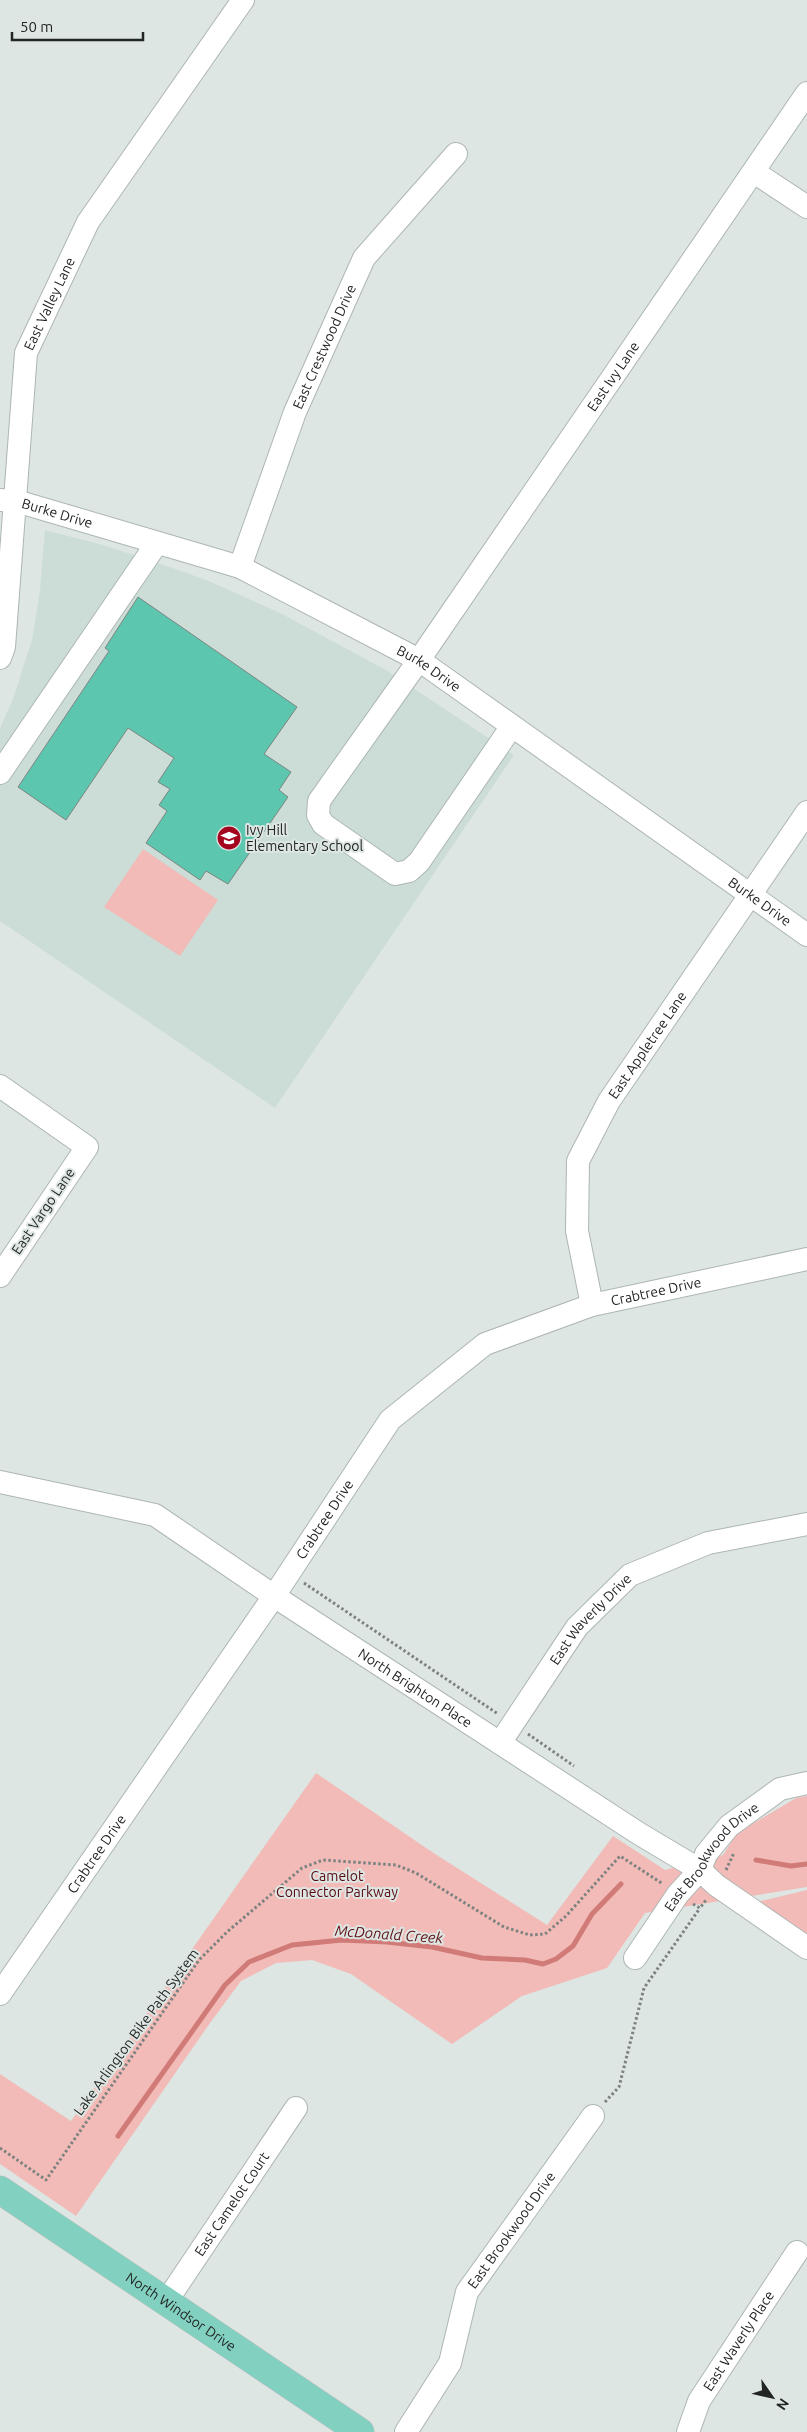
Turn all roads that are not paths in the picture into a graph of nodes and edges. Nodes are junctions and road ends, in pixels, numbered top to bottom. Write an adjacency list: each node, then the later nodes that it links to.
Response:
1 (243, 0): 6 (street, East Valley Lane)
2 (807, 93): 4 (street, East Ivy Lane)
3 (456, 154): 8 (street, East Crestwood Drive)
4 (754, 172): 5 (street); 10 (street, East Ivy Lane)
5 (807, 208)
6 (8, 501): 7 (street, Burke Drive); 9 (street, East Valley Lane)
7 (157, 543): 8 (street, Burke Drive); 12 (street)
8 (240, 567): 10 (street, Burke Drive)
9 (0, 658)
10 (419, 660): 11 (street, Burke Drive); 11 (street, East Ivy Lane)
11 (512, 726): 14 (street, Burke Drive)
12 (0, 773)
13 (807, 812): 14 (street, East Appletree Lane)
14 (751, 895): 15 (street, Burke Drive); 19 (street, East Appletree Lane)
15 (807, 935)
16 (0, 1086): 18 (street, East Vargo Lane)
17 (807, 1259): 19 (street, Crabtree Drive)
18 (0, 1276)
19 (592, 1305): 22 (street, Crabtree Drive)
20 (0, 1482): 22 (street, North Brighton Place)
21 (807, 1524): 23 (street, East Waverly Drive)
22 (274, 1596): 23 (street, North Brighton Place); 28 (street, Crabtree Drive)
23 (500, 1743): 25 (street, North Brighton Place)
24 (807, 1783): 25 (street, East Brookwood Drive)
25 (712, 1869): 26 (street, North Brighton Place); 27 (street, East Brookwood Drive)
26 (807, 1948)
27 (635, 1958)
28 (0, 1994)
29 (296, 2108): 33 (street, East Camelot Court)
30 (593, 2116): 35 (street, East Brookwood Drive)
31 (0, 2190): 33 (main road, North Windsor Drive)
32 (797, 2252): 36 (street, East Waverly Place)
33 (166, 2302): 34 (main road, North Windsor Drive)
34 (360, 2432)
35 (406, 2432)
36 (688, 2432)

